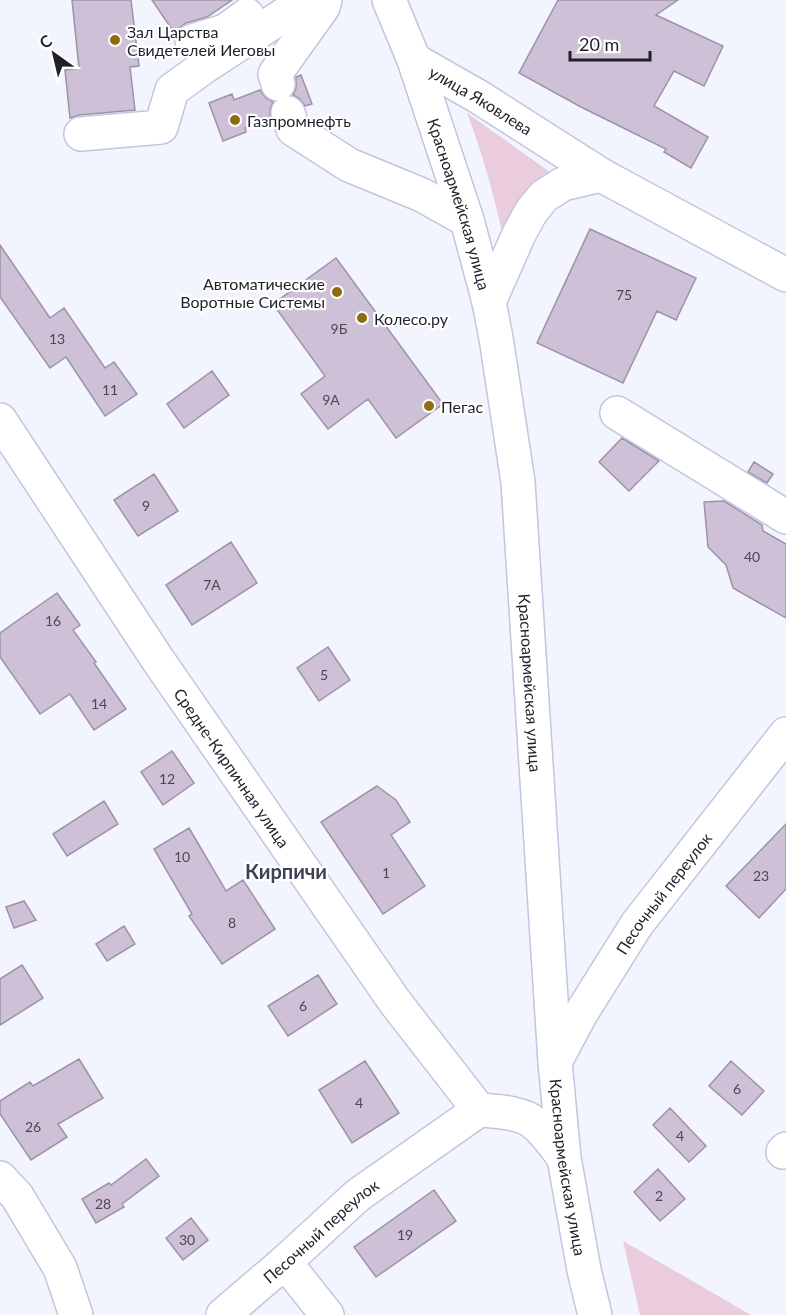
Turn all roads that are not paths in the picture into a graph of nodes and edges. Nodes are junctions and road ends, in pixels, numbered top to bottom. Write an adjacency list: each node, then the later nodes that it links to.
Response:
1 (268, 0): 5 (street)
2 (299, 0): 7 (street)
3 (325, 0): 9 (street)
4 (389, 0): 6 (street, улица Яковлева)
5 (192, 41)
6 (414, 60): 8 (street, улица Яковлева); 9 (street, Красноармейская улица)
7 (81, 134)
8 (601, 175): 10 (street, улица Яковлева); 11 (street)
9 (467, 220): 11 (street, Красноармейская улица)
10 (786, 275)
11 (489, 302): 16 (street, Красноармейская улица)
12 (617, 413): 14 (street)
13 (0, 420): 17 (street, Средне-Кирпичная улица)
14 (786, 517)
15 (786, 734): 16 (street, Песочный переулок)
16 (555, 1062): 18 (street, Красноармейская улица)
17 (479, 1110): 18 (street); 20 (street, Песочный переулок)
18 (564, 1158): 24 (street, Красноармейская улица)
19 (0, 1178): 21 (street)
20 (285, 1262): 22 (street, Песочный переулок); 23 (street)
21 (76, 1315)
22 (223, 1315)
23 (327, 1315)
24 (595, 1315)

